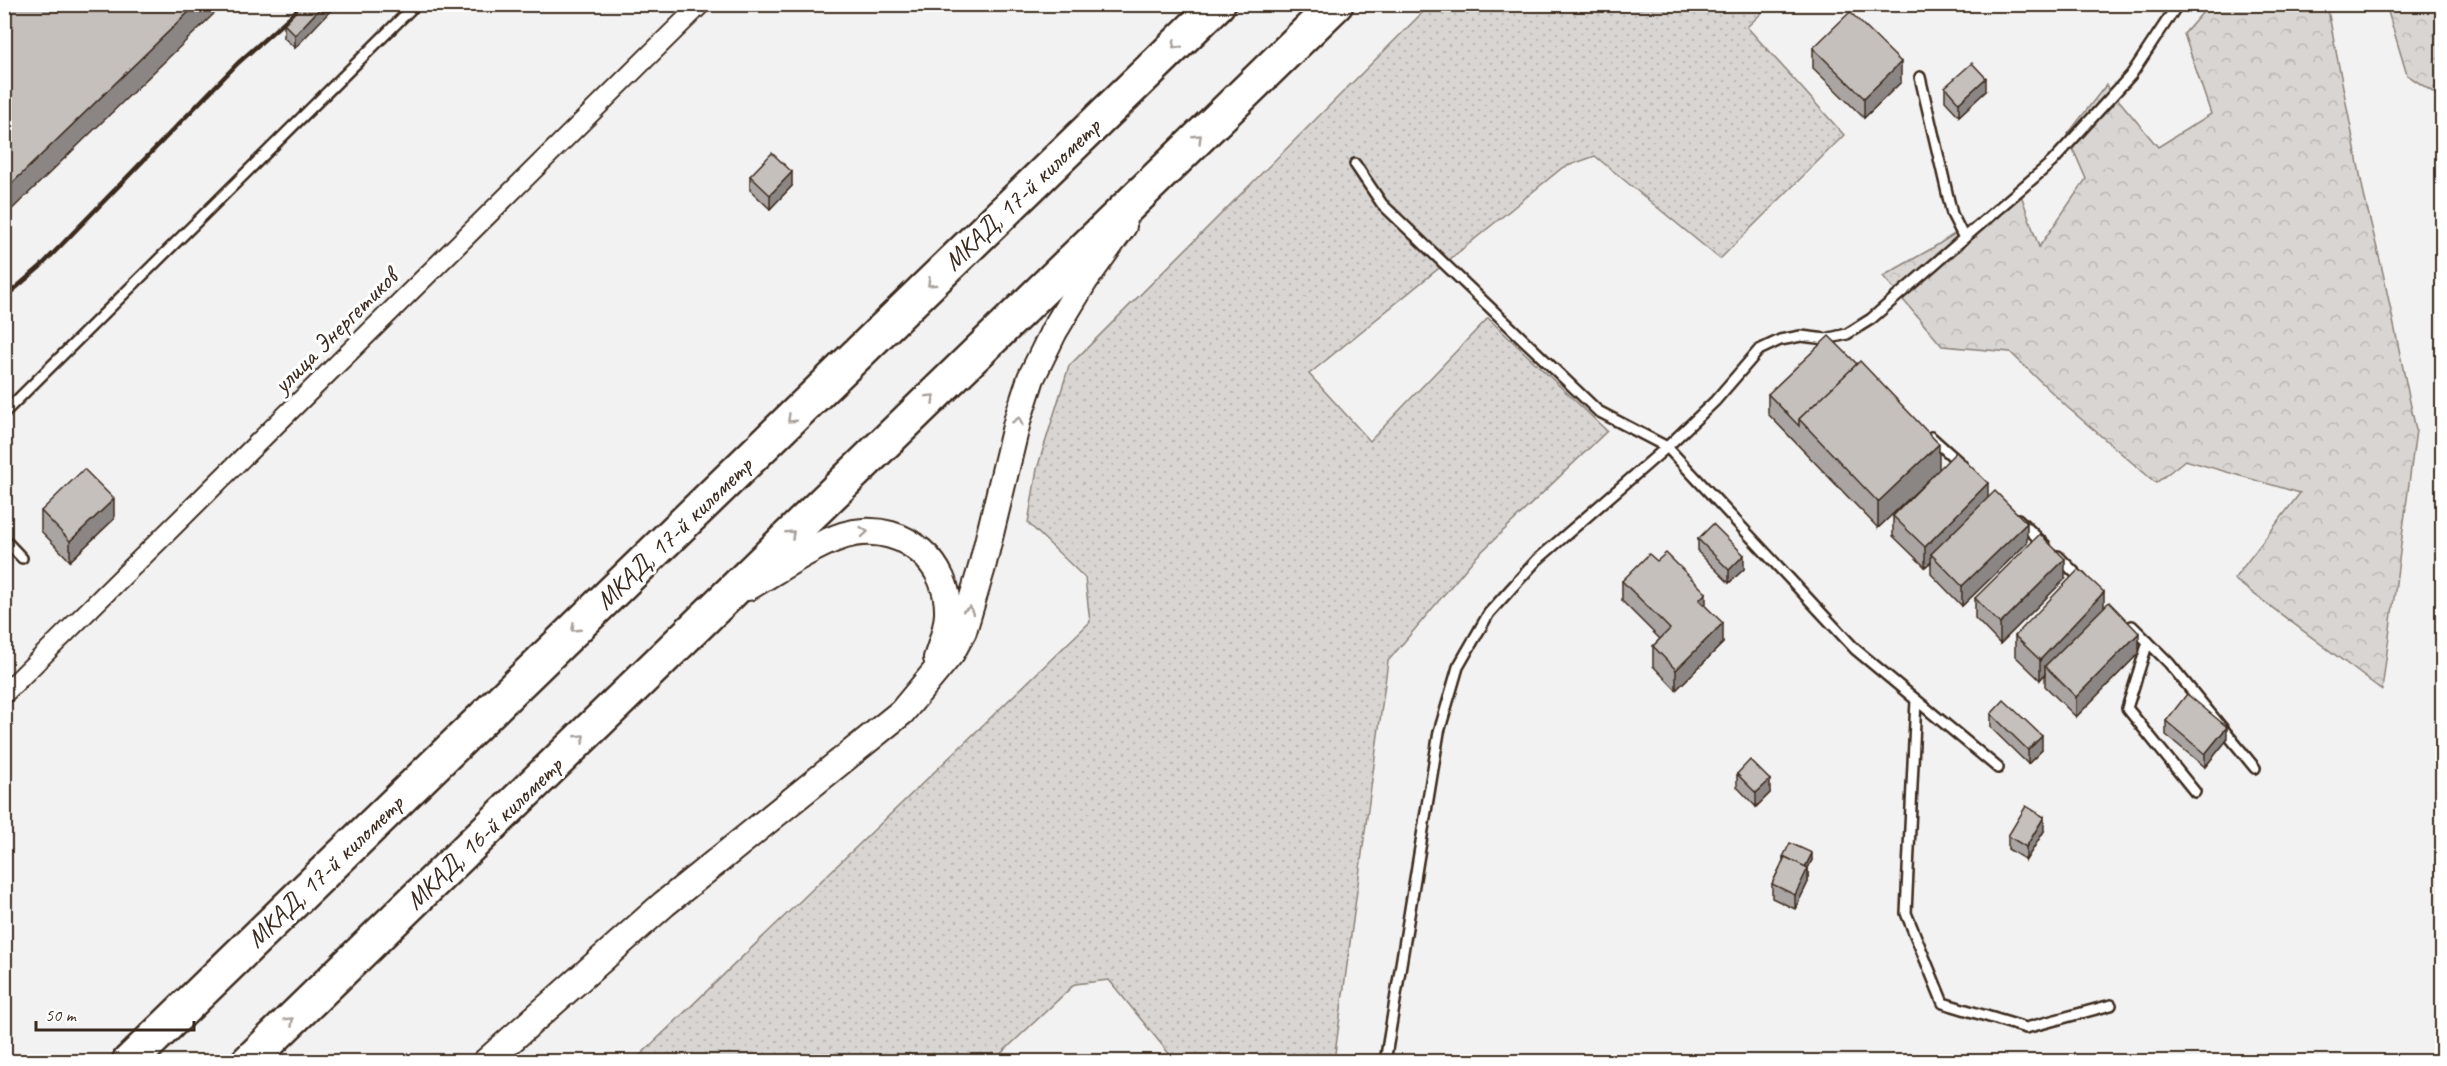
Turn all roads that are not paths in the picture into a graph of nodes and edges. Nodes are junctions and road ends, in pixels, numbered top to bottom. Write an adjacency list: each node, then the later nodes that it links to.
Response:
1 (416, 4): 12 (lane)
2 (701, 4): 24 (street, улица Энергетиков)
3 (1218, 4): 30 (highway, МКАД, 17-й километр, one-way to 30)
4 (1336, 4): 8 (highway, one-way to 4)
5 (2178, 4): 9 (lane)
6 (1920, 76): 9 (lane)
7 (1355, 164): 14 (lane)
8 (1156, 179): 20 (highway, one-way to 8); 23 (main road, one-way to 8)
9 (1964, 238): 10 (lane)
10 (1826, 339): 11 (lane); 14 (lane)
11 (1835, 347)
12 (4, 412)
13 (1927, 433): 15 (lane)
14 (1667, 447): 25 (lane); 33 (lane)
15 (1969, 472)
16 (2012, 513): 19 (lane)
17 (4, 539): 18 (lane)
18 (22, 558)
19 (2089, 586)
20 (719, 603): 23 (main road, one-way to 23); 31 (highway, МКАД, 16-й километр, one-way to 20)
21 (2123, 618): 22 (lane)
22 (2148, 642): 27 (lane); 28 (lane)
23 (930, 677): 32 (main road)
24 (4, 694)
25 (1916, 700): 26 (lane); 29 (lane)
26 (1998, 768)
27 (2255, 768)
28 (2195, 792)
29 (2111, 1005)
30 (129, 1062)
31 (249, 1062)
32 (486, 1062)
33 (1386, 1062)

